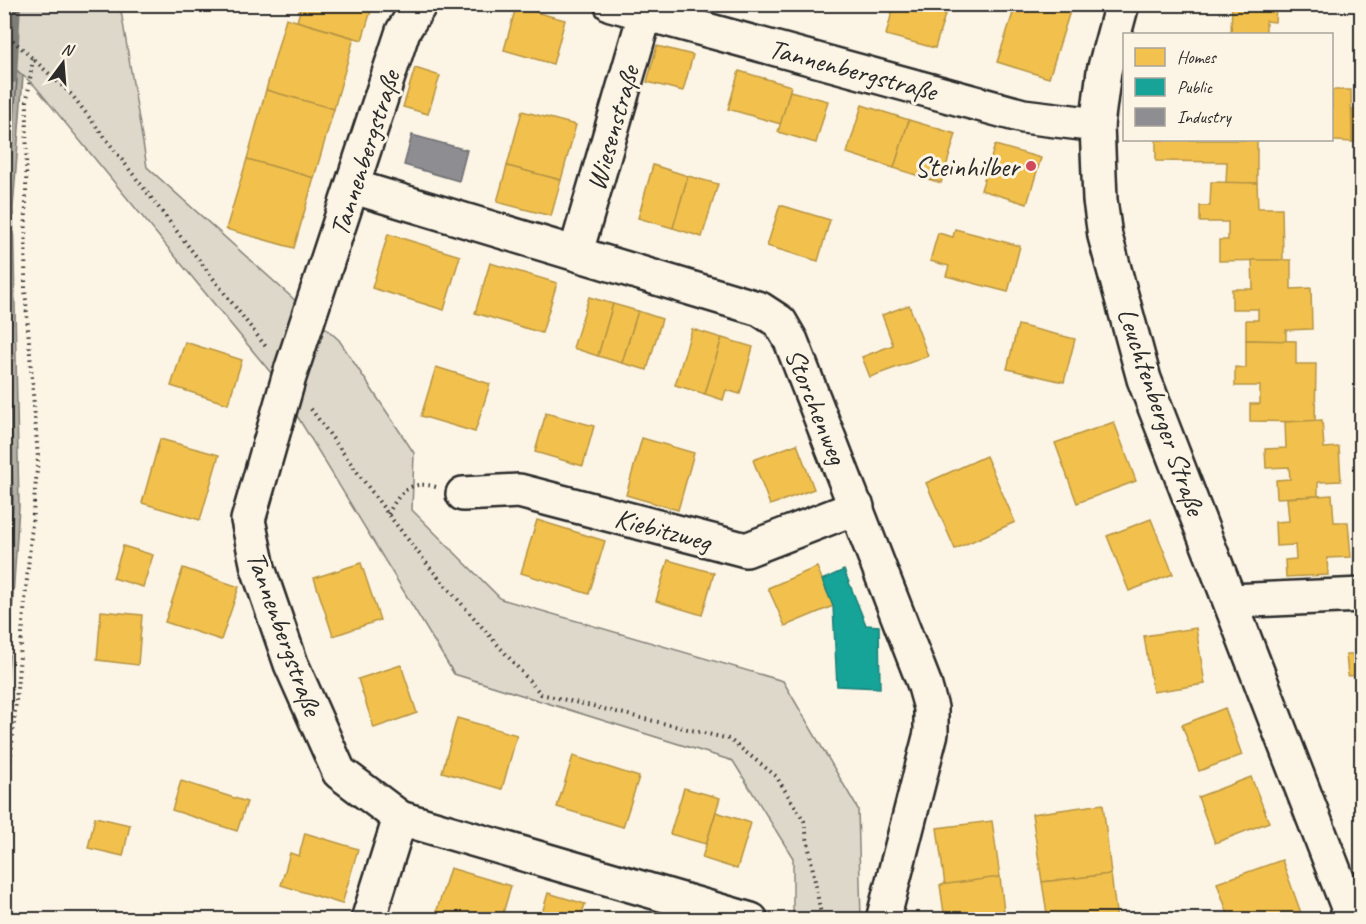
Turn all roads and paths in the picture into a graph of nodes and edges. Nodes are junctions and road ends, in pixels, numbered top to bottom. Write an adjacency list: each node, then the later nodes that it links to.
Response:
1 (420, 4): 8 (street, Tannenbergstraße)
2 (611, 4): 4 (street, Tannenbergstraße)
3 (1122, 4): 7 (street, Leuchtenberger Straße)
4 (646, 9): 7 (street, Tannenbergstraße); 9 (street, Wiesenstraße)
5 (4, 32): 6 (path)
6 (33, 58): 10 (path); 17 (path)
7 (1097, 125): 15 (street, Leuchtenberger Straße)
8 (354, 187): 9 (street, Storchenweg); 10 (street, Tannenbergstraße)
9 (576, 252): 12 (street, Storchenweg)
10 (289, 377): 13 (path); 16 (street, Tannenbergstraße)
11 (463, 494): 12 (street, Kiebitzweg); 13 (path)
12 (857, 507): 22 (street, Storchenweg)
13 (388, 514): 21 (path)
14 (1362, 595): 15 (street)
15 (1232, 601): 23 (street, Leuchtenberger Straße)
16 (400, 818): 18 (street, Tannenbergstraße); 19 (street)
17 (4, 832)
18 (675, 908): 20 (street, Tannenbergstraße)
19 (368, 920)
20 (751, 920)
21 (822, 920)
22 (883, 920)
23 (1353, 920)

